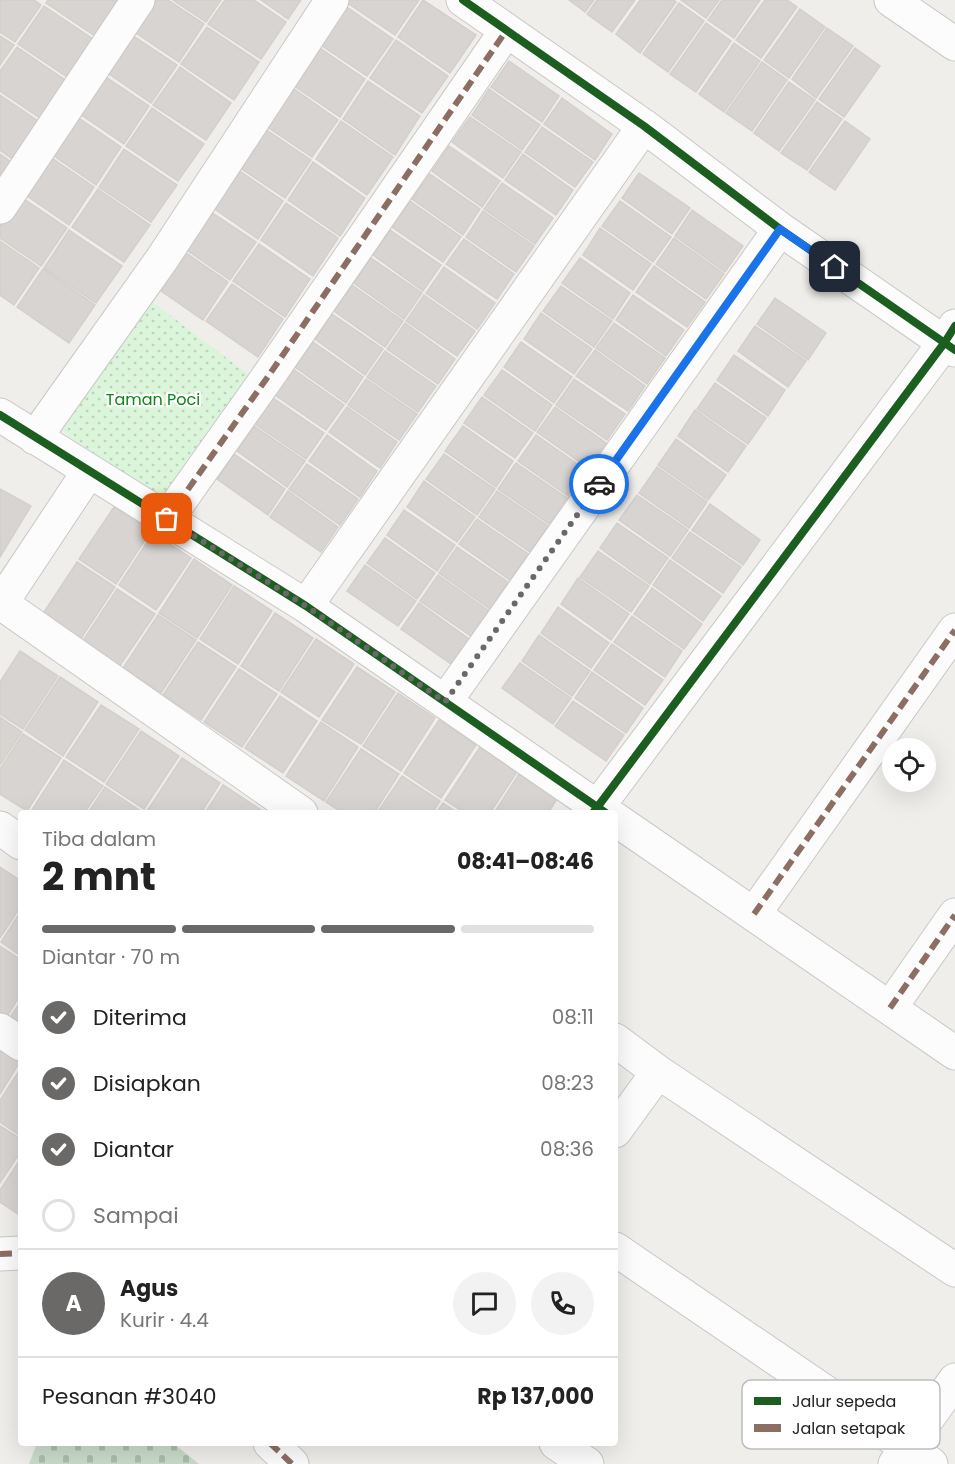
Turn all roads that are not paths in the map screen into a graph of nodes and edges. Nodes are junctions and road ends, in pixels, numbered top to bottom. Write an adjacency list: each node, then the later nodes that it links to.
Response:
1 (138, 0): 8 (street)
2 (332, 0): 12 (street)
3 (463, 0): 5 (street)
4 (891, 0): 6 (street)
5 (506, 31): 7 (street); 14 (street)
6 (955, 44)
7 (644, 126): 9 (street); 16 (street)
8 (0, 207)
9 (780, 229): 10 (street); 18 (street)
10 (952, 339): 21 (street)
11 (0, 415): 12 (street)
12 (35, 438): 13 (street)
13 (89, 471): 14 (street); 15 (street)
14 (167, 519): 16 (street)
15 (1, 604): 19 (street)
16 (306, 606): 18 (street)
17 (955, 630): 25 (street)
18 (445, 702): 20 (street)
19 (297, 810)
20 (599, 810)
21 (605, 810)
22 (618, 823): 25 (street)
23 (0, 828): 24 (street)
24 (18, 841)
25 (754, 914): 27 (street)
26 (955, 915): 27 (street)
27 (890, 1008): 31 (street)
28 (0, 1030): 29 (street)
29 (18, 1042)
30 (618, 1042): 32 (street)
31 (955, 1053)
32 (658, 1072): 33 (street); 37 (street)
33 (618, 1127)
34 (618, 1251): 38 (street)
35 (18, 1253): 36 (street)
36 (0, 1254)
37 (955, 1269)
38 (801, 1380)
39 (955, 1380): 40 (street)
40 (940, 1407)
41 (273, 1446): 45 (street)
42 (560, 1446): 46 (street)
43 (898, 1449): 44 (street)
44 (911, 1458)
45 (292, 1464)
46 (587, 1464)

